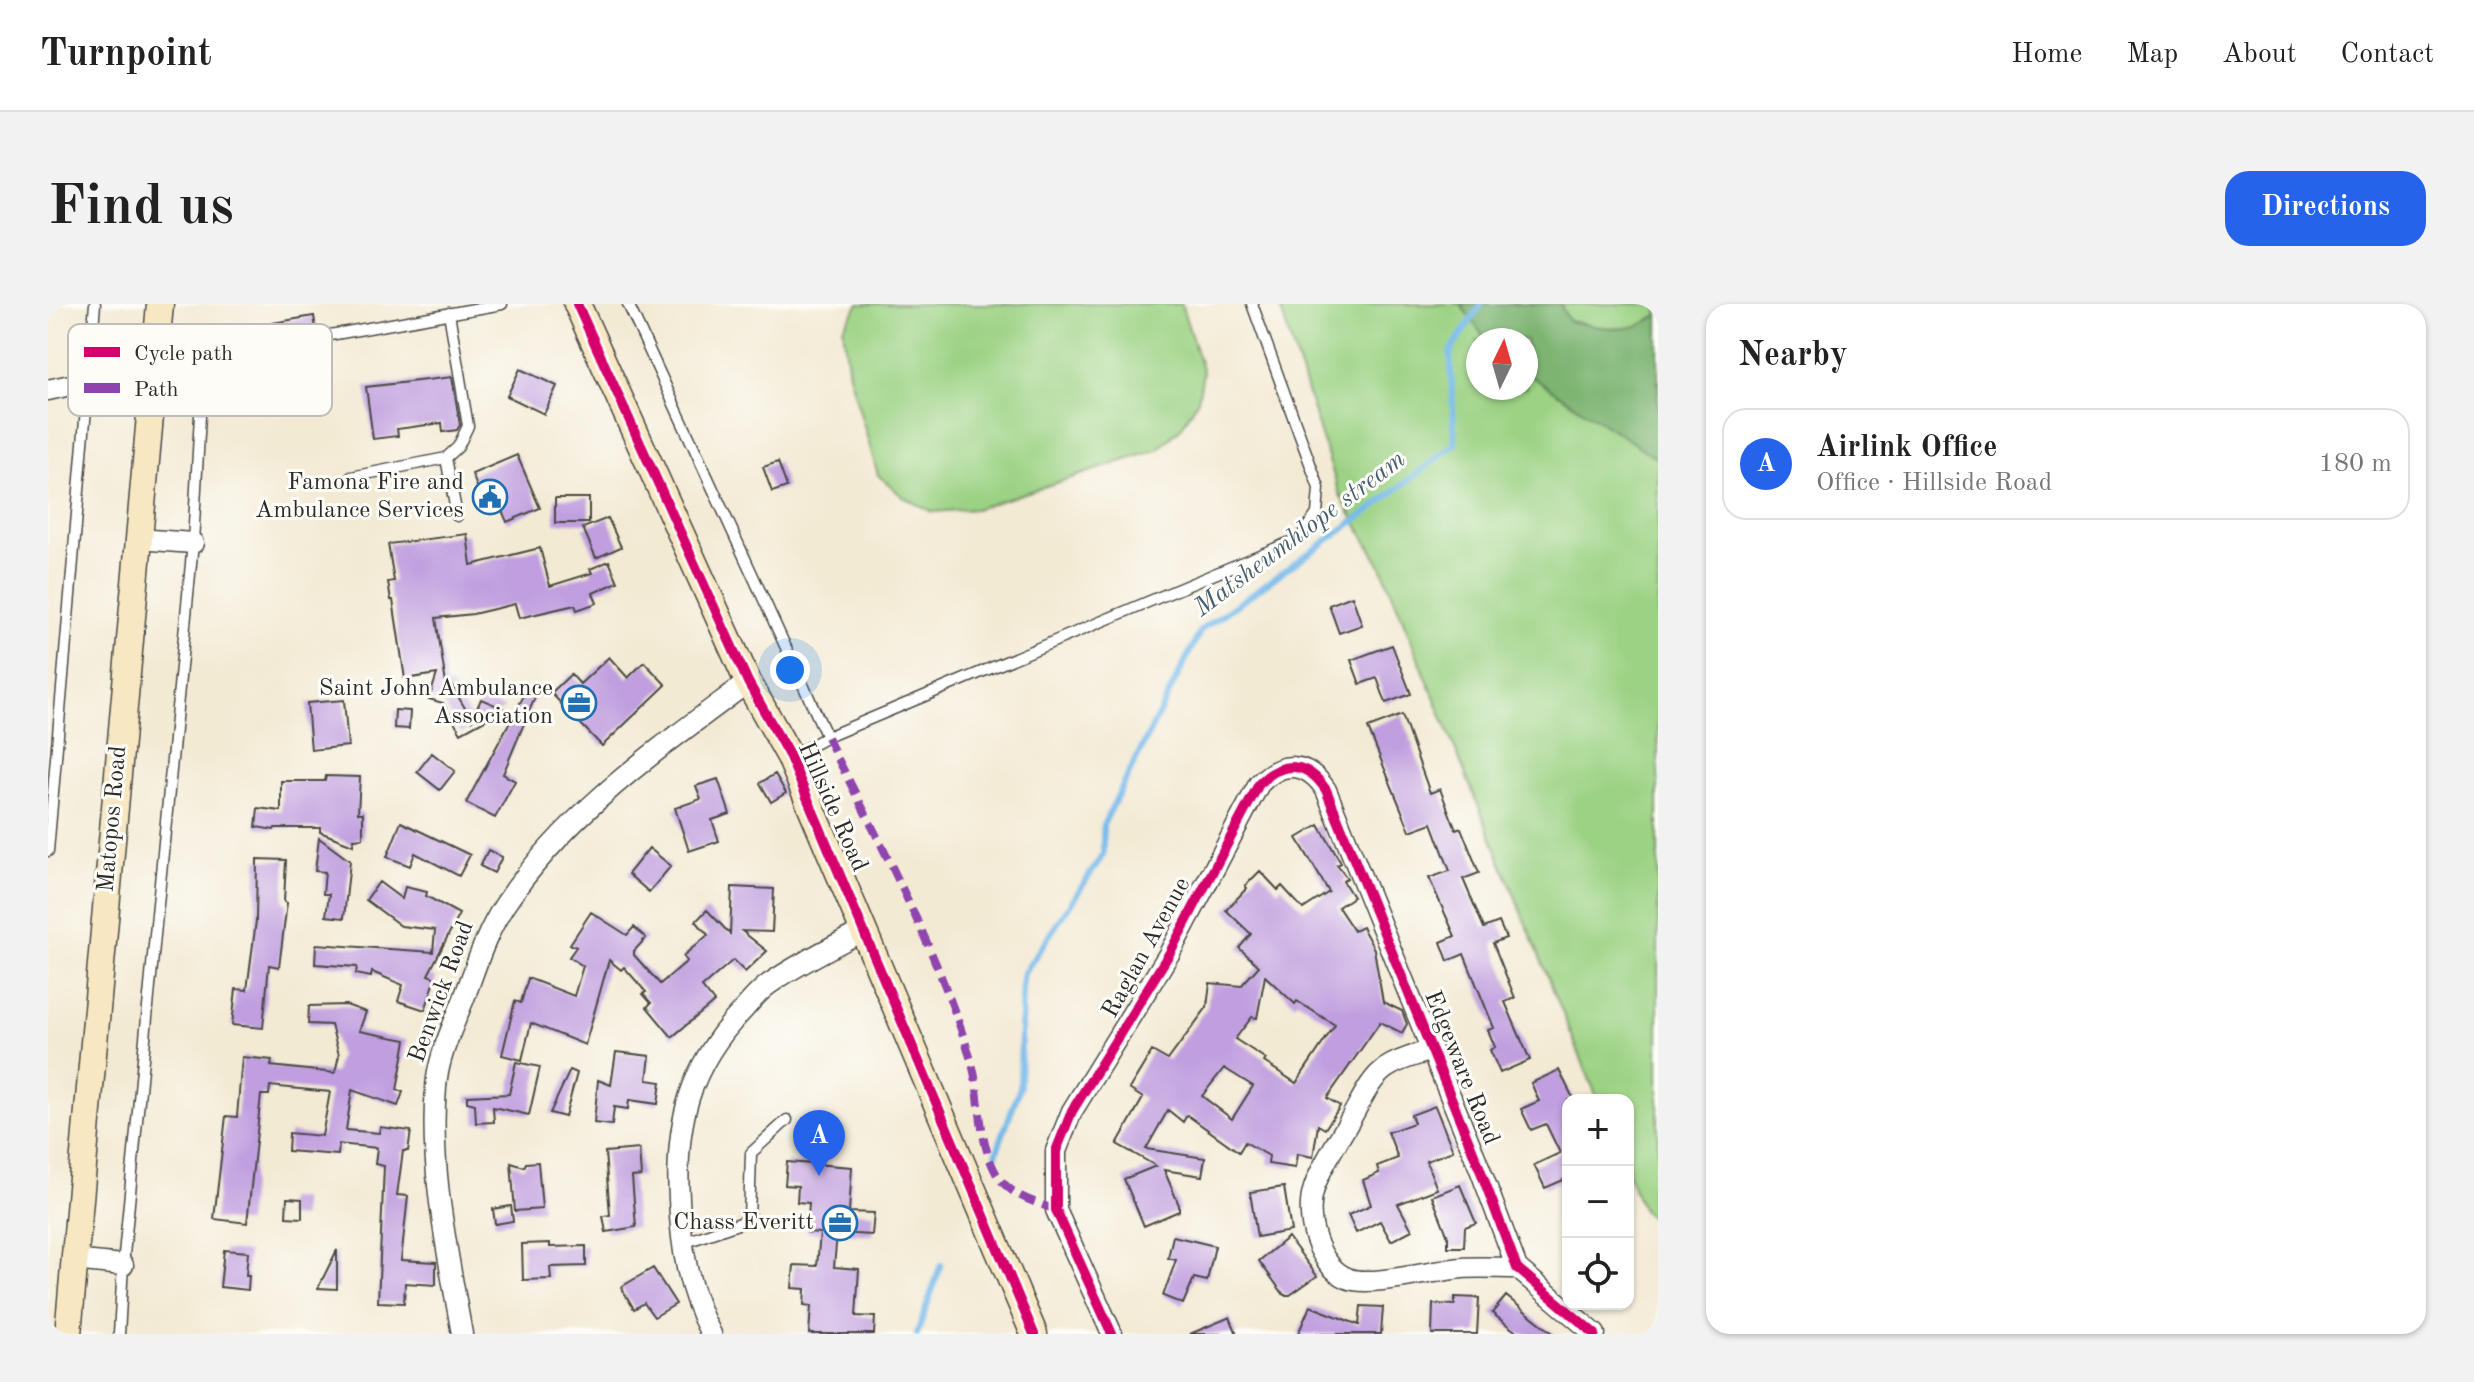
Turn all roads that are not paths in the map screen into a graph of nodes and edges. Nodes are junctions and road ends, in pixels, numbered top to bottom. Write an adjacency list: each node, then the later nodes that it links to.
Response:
1 (95, 304): 8 (lane)
2 (160, 304): 9 (street, Matopos Road)
3 (502, 304): 7 (lane)
4 (577, 304): 21 (street, Hillside Road)
5 (628, 304): 22 (lane)
6 (1252, 304): 22 (lane)
7 (449, 313): 10 (lane); 16 (lane)
8 (93, 324)
9 (159, 324)
10 (332, 334)
11 (68, 387): 12 (street)
12 (48, 390)
13 (86, 416): 25 (lane)
14 (151, 416): 19 (street, Matopos Road)
15 (200, 416): 20 (lane)
16 (446, 458): 17 (lane); 18 (lane)
17 (351, 477)
18 (457, 516)
19 (138, 539): 20 (street); 30 (street, Matopos Road)
20 (193, 543): 31 (lane)
21 (748, 682): 23 (street, Hillside Road); 35 (street, Benwick Road)
22 (827, 737): 23 (lane)
23 (790, 757): 26 (street, Hillside Road)
24 (1326, 790): 27 (street, Edgeware Road); 38 (street, Raglan Avenue)
25 (48, 851)
26 (864, 930): 29 (street); 37 (street, Hillside Road)
27 (1432, 1050): 32 (street, Edgeware Road); 32 (street)
28 (787, 1120): 29 (lane)
29 (681, 1244): 36 (street)
30 (73, 1260): 31 (street); 33 (street, Matopos Road)
31 (123, 1265): 34 (lane)
32 (1517, 1268): 39 (street, Edgeware Road)
33 (68, 1334)
34 (119, 1334)
35 (462, 1334)
36 (711, 1334)
37 (1034, 1334)
38 (1112, 1334)
39 (1595, 1334)

